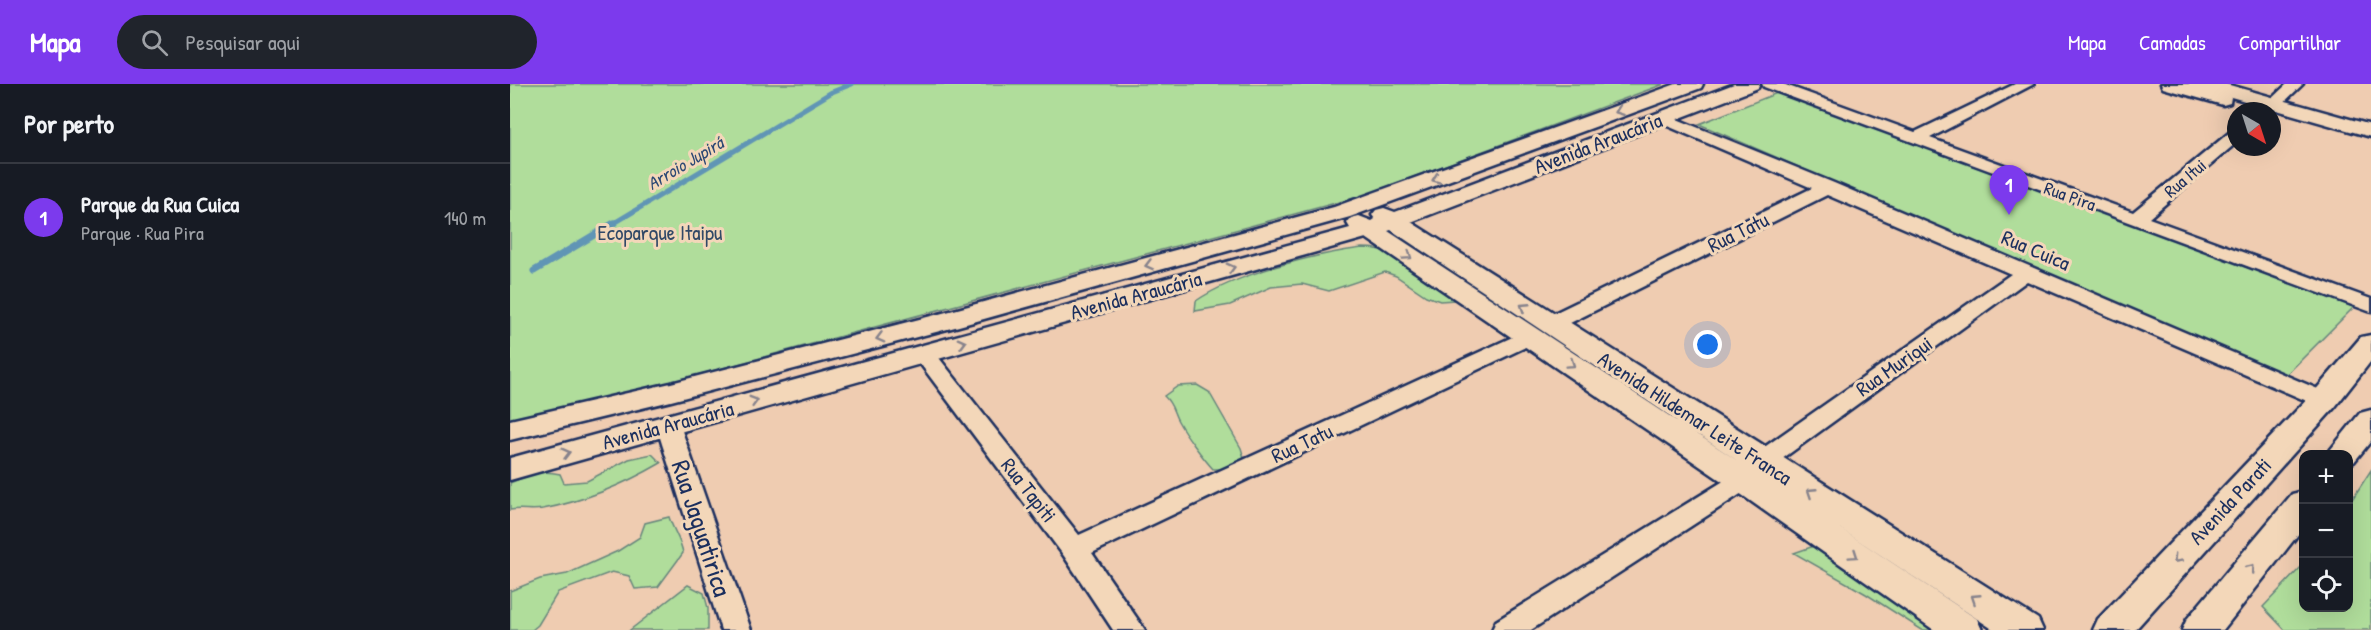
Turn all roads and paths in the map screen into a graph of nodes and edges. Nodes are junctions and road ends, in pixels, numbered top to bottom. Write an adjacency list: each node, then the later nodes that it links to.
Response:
1 (1694, 84): 19 (street, Avenida Araucária, one-way to 19)
2 (1751, 84): 13 (street, Avenida Araucária)
3 (1769, 84): 15 (street, Rua Pira)
4 (2027, 84): 15 (street)
5 (2170, 84): 8 (street)
6 (2205, 84): 9 (street)
7 (2296, 84): 10 (street)
8 (2242, 102)
9 (2252, 102)
10 (2277, 102)
11 (2281, 111): 14 (street)
12 (2281, 112): 16 (street)
13 (1662, 118): 18 (street, Rua Cuica); 19 (street, Avenida Araucária)
14 (2371, 131)
15 (1916, 138): 20 (street, Rua Pira)
16 (2371, 141)
17 (2227, 143): 20 (street, Rua Itui)
18 (1828, 187): 21 (street, Rua Cuica); 23 (street, Rua Tatu)
19 (1368, 217): 23 (street, Avenida Hildemar Leite Franca); 25 (street, Avenida Araucária, one-way to 19); 29 (street, Avenida Araucária, one-way to 29)
20 (2135, 220): 22 (street, Rua Pira)
21 (2027, 272): 26 (street, Rua Cuica); 32 (street, Rua Muriqui)
22 (2371, 306)
23 (1540, 330): 32 (street, Avenida Hildemar Leite Franca); 34 (street, Rua Tatu)
24 (2371, 344): 26 (street, Avenida Parati)
25 (924, 354): 28 (street, Avenida Araucária, one-way to 25); 34 (street, Rua Tapiti)
26 (2324, 400): 40 (street, Avenida Parati, one-way to 40)
27 (2371, 420): 30 (street)
28 (668, 425): 31 (street, Avenida Araucária, one-way to 28); 35 (street, Rua Jaguatirica)
29 (510, 430)
30 (2346, 450)
31 (510, 469)
32 (1753, 470): 37 (street, Rua Muriqui); 38 (street, Avenida Hildemar Leite Franca, one-way to 38); 39 (street, Avenida Hildemar Leite Franca, one-way to 32)
33 (2303, 504): 41 (street, one-way to 33)
34 (1074, 549): 36 (street, Rua Tapiti)
35 (736, 630)
36 (1130, 630)
37 (1507, 630)
38 (1963, 630)
39 (2024, 630)
40 (2112, 630)
41 (2201, 630)

